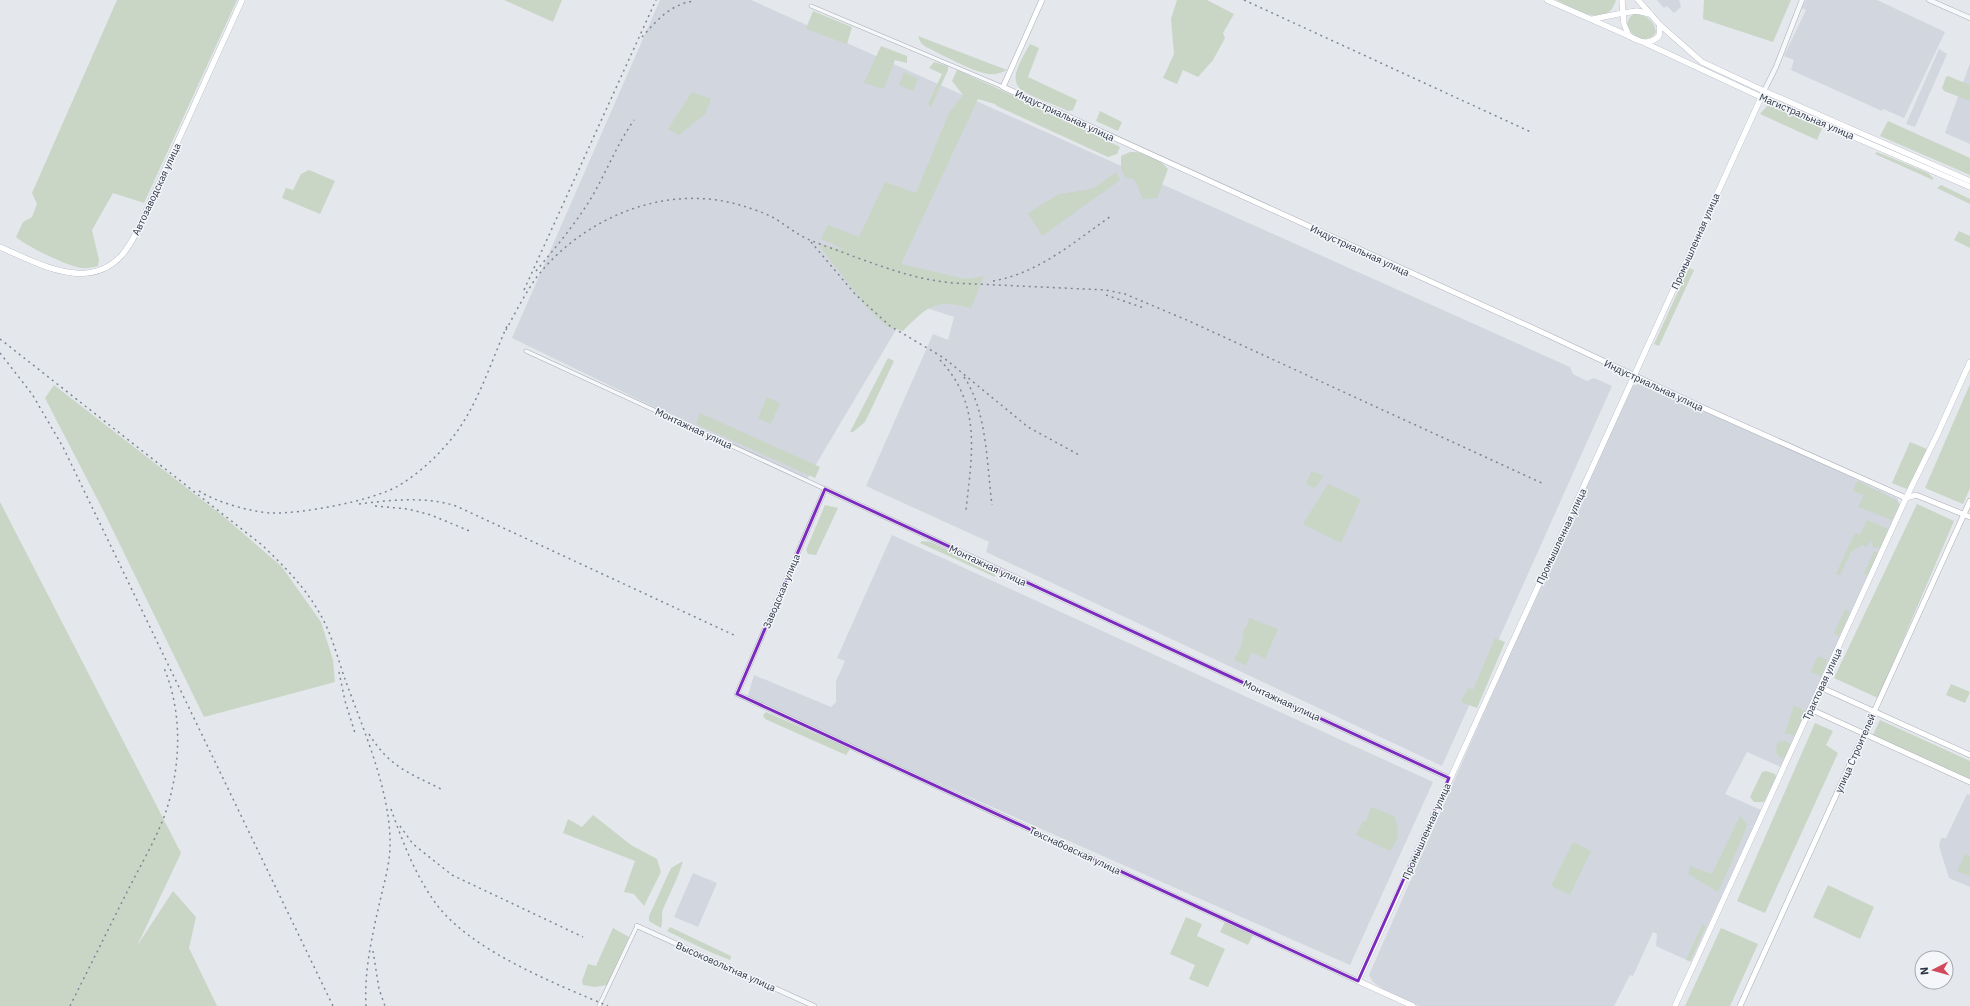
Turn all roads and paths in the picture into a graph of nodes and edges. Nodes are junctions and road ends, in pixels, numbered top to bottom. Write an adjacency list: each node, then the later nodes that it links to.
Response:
1 (242, 0): 20 (main road, Автозаводская улица)
2 (1042, 0): 16 (main road)
3 (1547, 0): 12 (main road, Магистральная улица)
4 (1622, 0): 9 (main road)
5 (1638, 0): 10 (main road, Магистральная улица)
6 (1802, 0): 17 (street)
7 (1930, 0): 11 (street)
8 (812, 6): 16 (street, Индустриальная улица)
9 (1623, 13): 10 (main road); 12 (main road); 14 (main road)
10 (1651, 15): 13 (main road, Магистральная улица)
11 (1970, 18)
12 (1591, 19): 14 (main road, Магистральная улица)
13 (1660, 26): 15 (main road); 17 (main road, Магистральная улица)
14 (1629, 36): 15 (main road, Магистральная улица)
15 (1645, 43): 17 (main road, Магистральная улица)
16 (1003, 87): 23 (main road, Индустриальная улица)
17 (1763, 94): 18 (main road, Магистральная улица); 19 (main road, Магистральная улица); 23 (main road, Промышленная улица)
18 (1970, 181)
19 (1970, 187)
20 (0, 247)
21 (526, 351): 24 (street, Монтажная улица)
22 (1970, 362): 25 (main road, Трактовая улица)
23 (1635, 375): 25 (main road, Индустриальная улица); 35 (main road, Промышленная улица)
24 (825, 489): 30 (street, Заводская улица); 35 (street, Монтажная улица)
25 (1906, 498): 27 (main road); 29 (main road, Трактовая улица)
26 (1970, 501): 27 (main road, улица Строителей)
27 (1964, 514): 28 (main road); 32 (main road, улица Строителей)
28 (1970, 517)
29 (1820, 687): 31 (main road, Трактовая улица); 32 (main road)
30 (737, 694): 38 (street, Техснабовская улица)
31 (1810, 709): 33 (main road); 42 (main road, Трактовая улица)
32 (1874, 712): 33 (main road, улица Строителей); 34 (main road)
33 (1864, 734): 36 (main road); 43 (main road, улица Строителей)
34 (1970, 755)
35 (1449, 778): 38 (main road, Промышленная улица)
36 (1970, 782)
37 (637, 926): 39 (street); 40 (street, Высоковольтная улица)
38 (1358, 981): 41 (main road, Техснабовская улица)
39 (599, 1006)
40 (814, 1006)
41 (1413, 1006)
42 (1675, 1006)
43 (1740, 1006)

